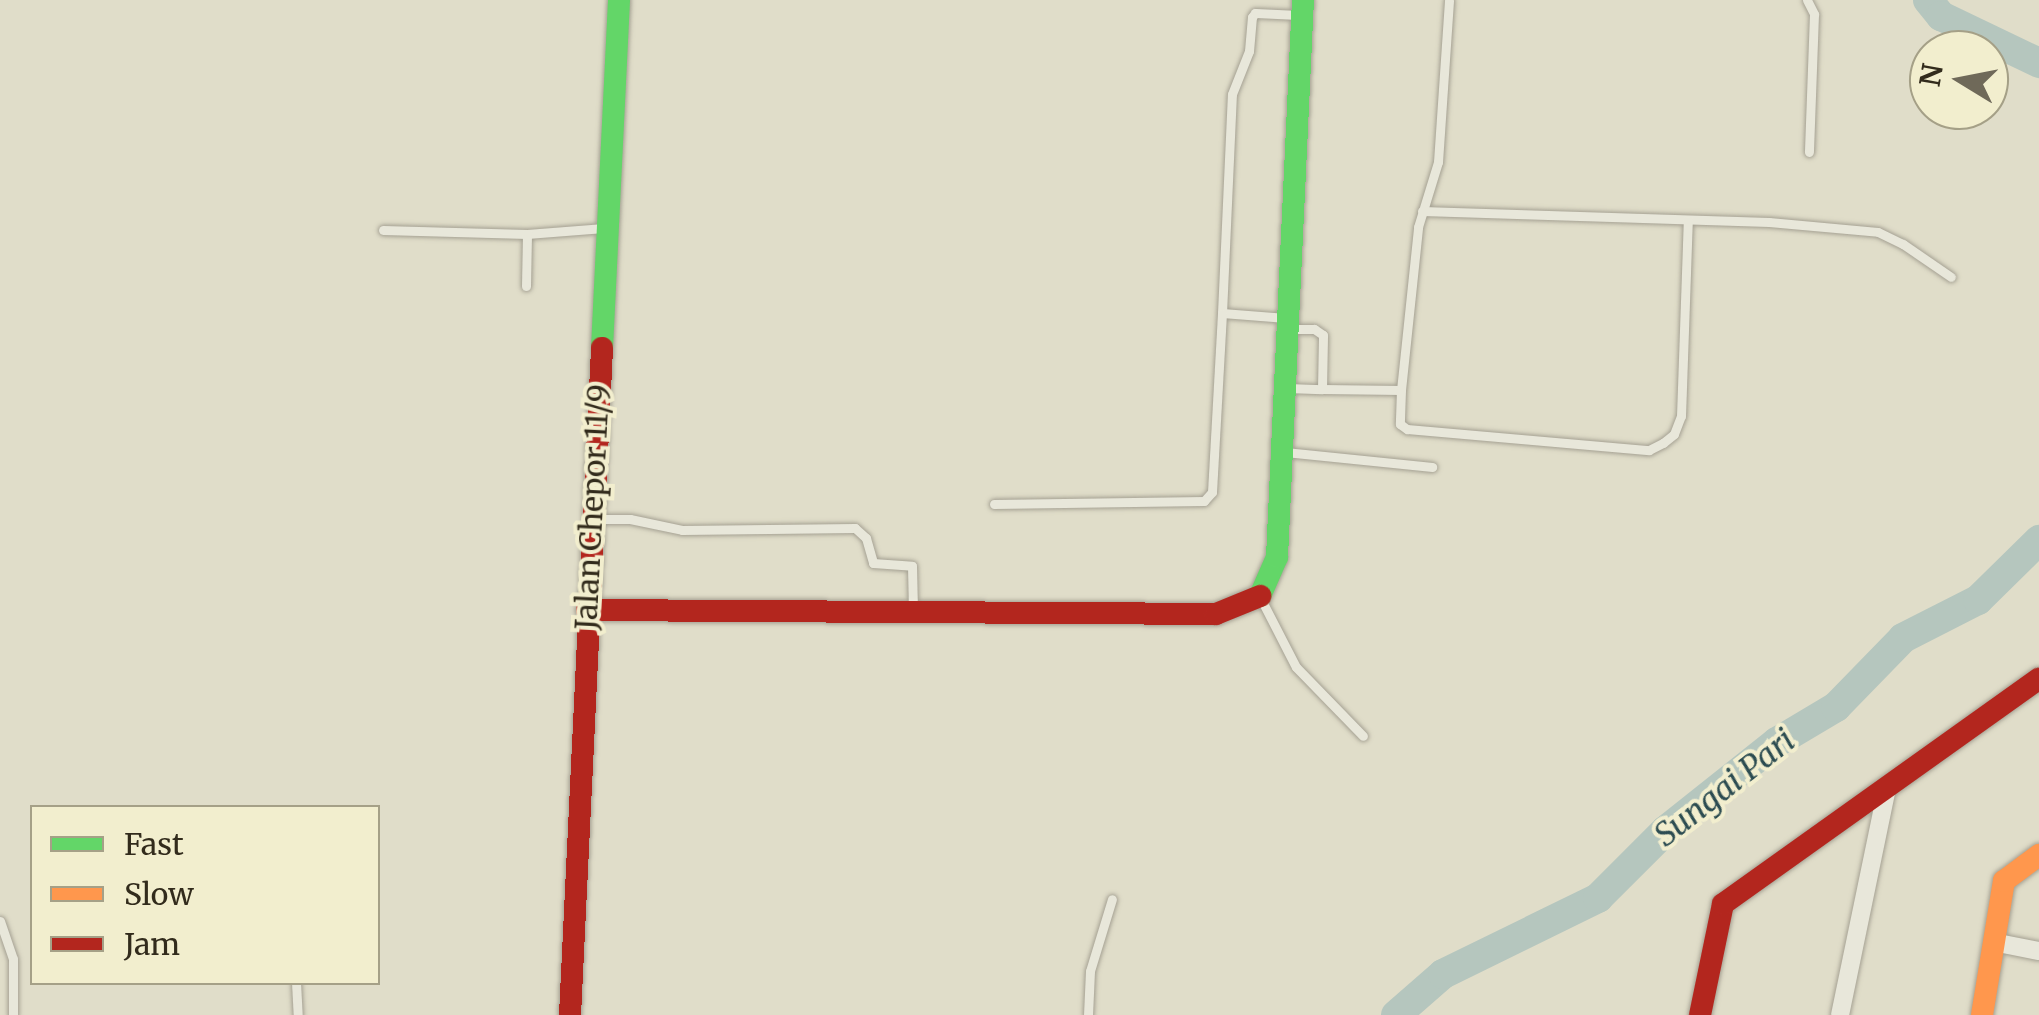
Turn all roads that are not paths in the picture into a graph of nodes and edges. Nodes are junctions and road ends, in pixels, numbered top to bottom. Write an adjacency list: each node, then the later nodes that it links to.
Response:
1 (619, 0): 8 (street, Jalan Chepor 11/9)
2 (1448, 0): 6 (lane)
3 (1807, 0): 5 (lane)
4 (1302, 7): 13 (lane); 14 (street)
5 (1809, 152)
6 (1422, 211): 7 (lane); 17 (lane)
7 (1688, 220): 11 (lane); 17 (lane)
8 (607, 228): 10 (lane); 21 (street, Jalan Chepor 11/9)
9 (383, 230): 10 (lane)
10 (527, 234): 12 (lane)
11 (1950, 277)
12 (526, 286)
13 (1222, 313): 14 (lane); 20 (lane)
14 (1289, 323): 15 (street); 16 (lane)
15 (1287, 388): 16 (lane); 18 (street)
16 (1322, 388): 17 (lane)
17 (1401, 390)
18 (1284, 452): 19 (lane); 22 (street)
19 (1432, 467)
20 (994, 504)
21 (592, 519): 23 (street, Jalan Chepor 11/9); 24 (lane)
22 (1260, 597): 24 (street); 26 (lane)
23 (587, 610): 24 (street); 36 (street, Jalan Chepor 11/9)
24 (913, 612)
25 (2039, 680): 27 (street)
26 (1363, 736)
27 (1886, 788): 38 (street); 39 (street)
28 (2039, 856): 31 (street)
29 (1112, 899): 37 (lane)
30 (0, 921): 34 (lane)
31 (1993, 942): 32 (street); 40 (street)
32 (2039, 952)
33 (296, 985): 35 (lane)
34 (13, 1015)
35 (298, 1015)
36 (570, 1015)
37 (1088, 1015)
38 (1700, 1015)
39 (1840, 1015)
40 (1982, 1015)

